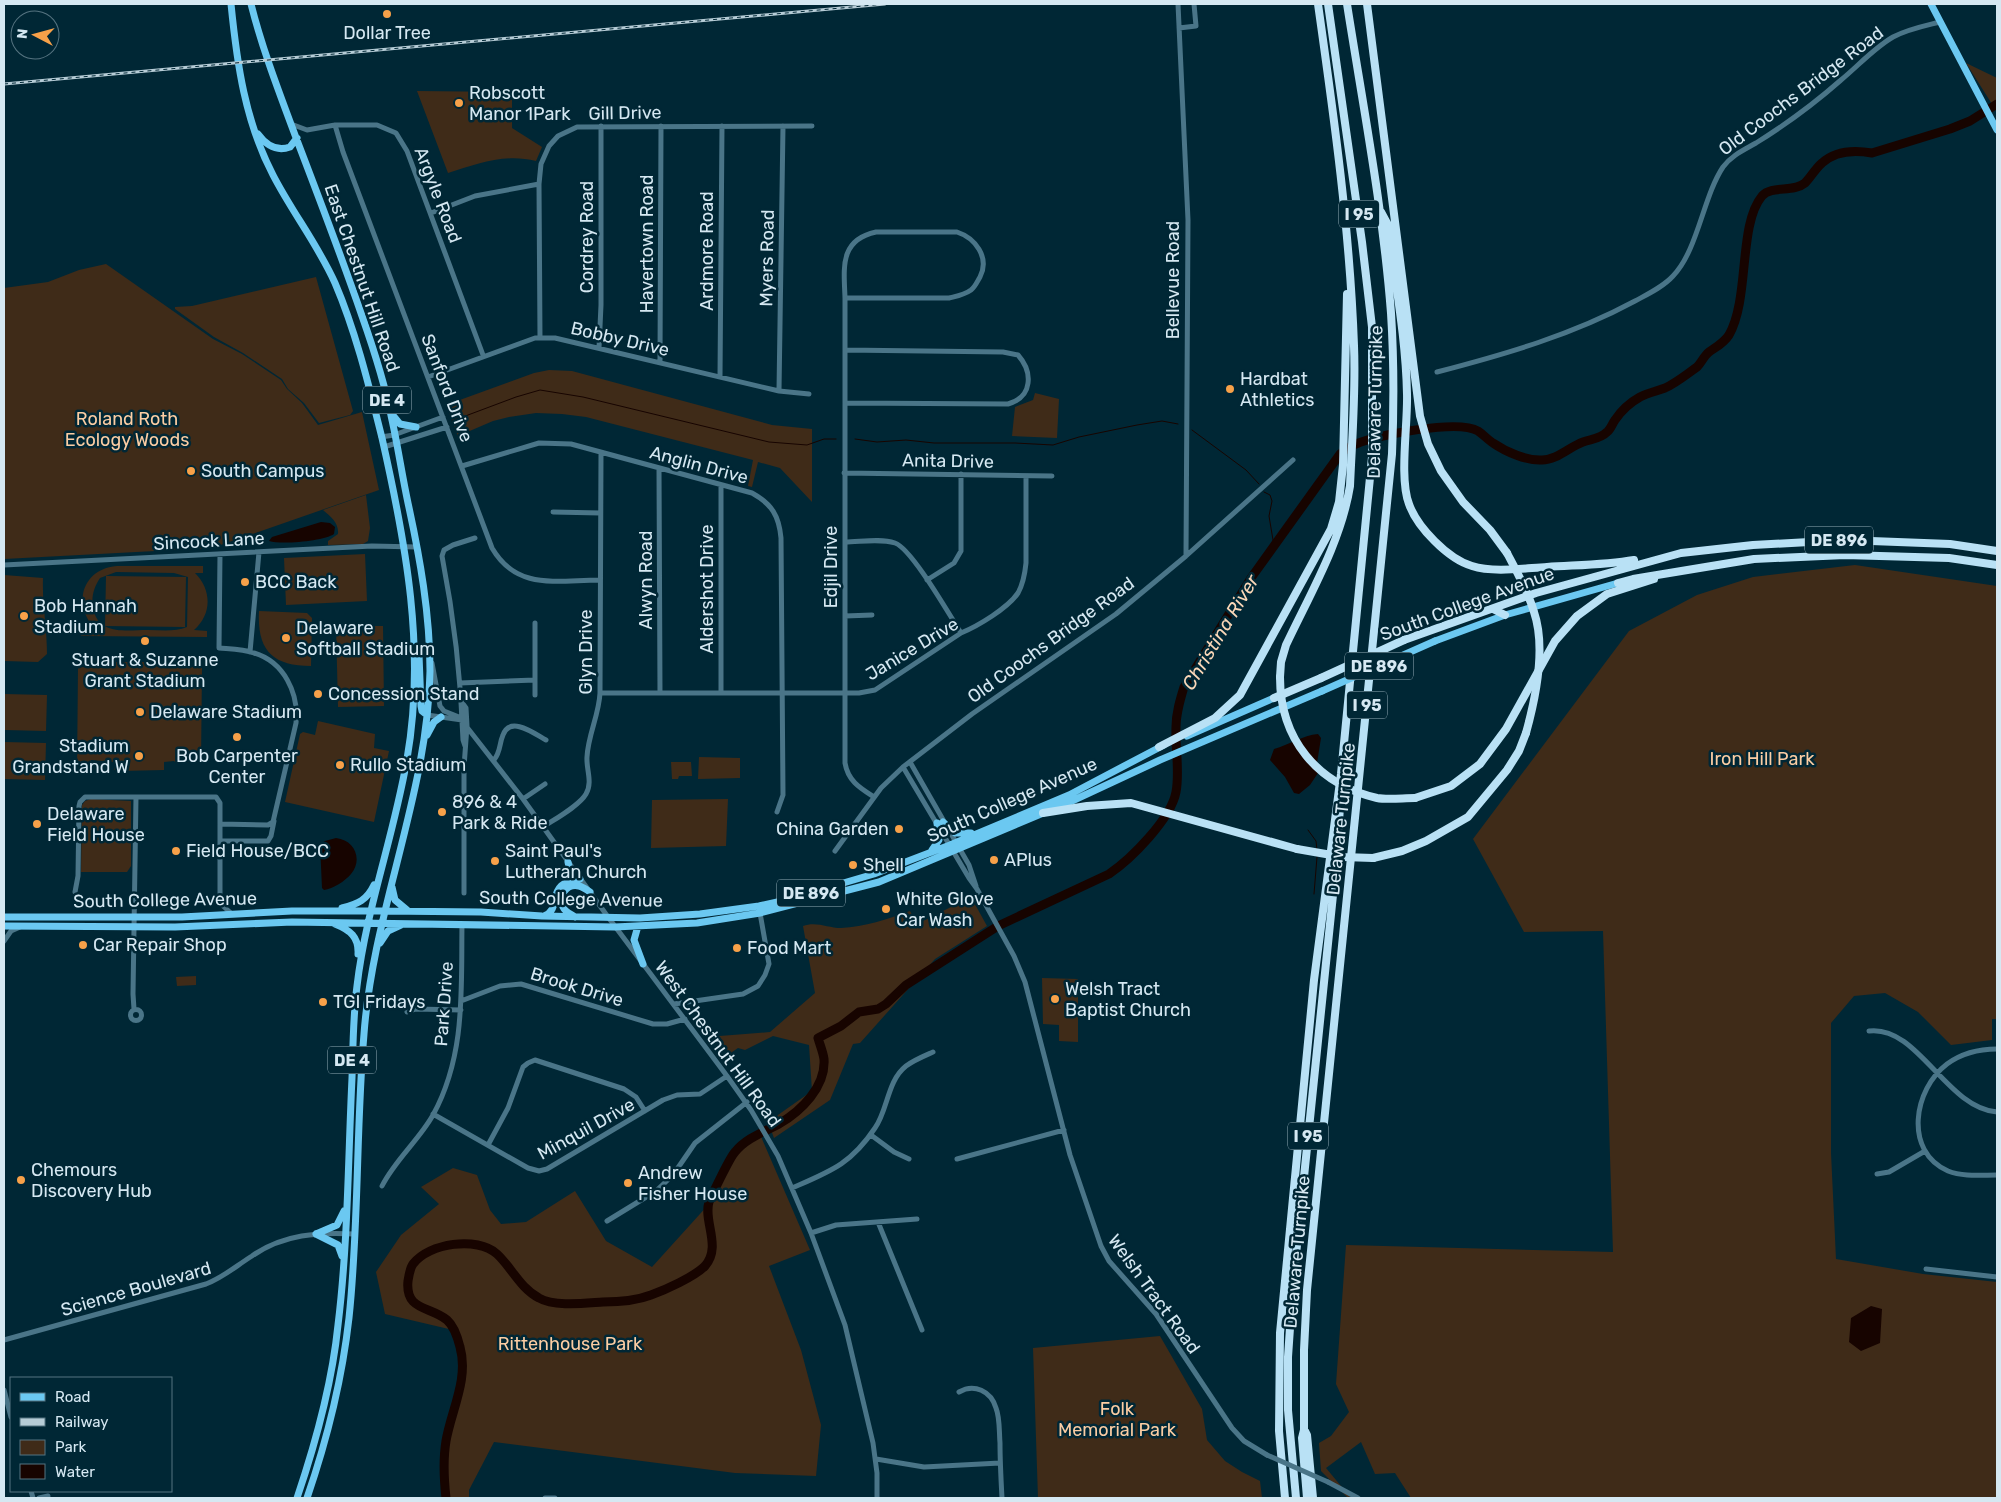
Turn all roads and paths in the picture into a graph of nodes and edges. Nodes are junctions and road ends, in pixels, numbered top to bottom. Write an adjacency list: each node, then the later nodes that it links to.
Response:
1 (231, 4): 13 (main road, East Chestnut Hill Road / DE 4)
2 (251, 4): 12 (main road, East Chestnut Hill Road / DE 4)
3 (1178, 4): 11 (street, Bellevue Road)
4 (1194, 4): 11 (street)
5 (1318, 4): 26 (highway)
6 (1328, 4): 107 (highway, Delaware Turnpike / I 95)
7 (1347, 4): 24 (highway, Delaware Turnpike / I 95)
8 (1367, 4): 113 (highway, bridge)
9 (1931, 4): 10 (main road)
10 (1940, 22): 20 (main road); 33 (street, Old Coochs Bridge Road)
11 (1179, 28): 66 (street, Bellevue Road)
12 (291, 124): 21 (street); 22 (main road, East Chestnut Hill Road / DE 4)
13 (252, 125): 22 (main road); 44 (main road, East Chestnut Hill Road / DE 4)
14 (335, 125): 21 (street, Argyle Road); 25 (street, Argyle Road); 34 (street, Sanford Drive)
15 (601, 126): 16 (street, Gill Drive); 23 (street, Gill Drive); 29 (street, Cordrey Road)
16 (661, 126): 17 (street, Gill Drive); 32 (street, Havertown Road)
17 (722, 126): 18 (street, Gill Drive); 35 (street, Ardmore Road)
18 (783, 126): 19 (street, Gill Drive); 36 (street, Myers Road)
19 (812, 126)
20 (1996, 127)
21 (306, 130): 22 (street)
22 (297, 138): 39 (main road, East Chestnut Hill Road / DE 4)
23 (539, 184): 25 (street); 28 (street, Gill Drive)
24 (1378, 208): 64 (highway); 197 (highway, Delaware Turnpike / I 95)
25 (431, 213): 31 (street, Argyle Road)
26 (1348, 244): 69 (highway, bridge); 97 (highway)
27 (845, 298): 27 (street, Edjil Drive); 30 (street, Edjil Drive)
28 (540, 338): 29 (street, Bobby Drive); 31 (street, Bobby Drive)
29 (599, 348): 32 (street, Bobby Drive)
30 (845, 350): 38 (street, Edjil Drive); 38 (street)
31 (483, 355): 34 (street, Bobby Drive)
32 (660, 362): 35 (street, Bobby Drive)
33 (1437, 372)
34 (428, 377): 40 (street, Sanford Drive)
35 (720, 377): 36 (street, Bobby Drive)
36 (779, 390): 37 (street, Bobby Drive)
37 (809, 394)
38 (845, 403): 51 (street, Edjil Drive)
39 (390, 411): 42 (main road); 43 (main road, East Chestnut Hill Road / DE 4)
40 (443, 417): 41 (street, Sanford Drive); 42 (street)
41 (447, 426): 45 (street); 49 (street, Sanford Drive)
42 (416, 427): 43 (street)
43 (394, 435): 44 (street); 45 (main road, East Chestnut Hill Road / DE 4)
44 (382, 438): 46 (main road, East Chestnut Hill Road / DE 4)
45 (396, 444): 46 (street); 61 (main road, East Chestnut Hill Road / DE 4)
46 (384, 447): 60 (main road, East Chestnut Hill Road / DE 4)
47 (600, 453): 49 (street, Anglin Drive); 50 (street, Anglin Drive); 57 (street, Glyn Drive)
48 (1294, 460): 66 (street, Old Coochs Bridge Road)
49 (462, 466): 70 (street, Sanford Drive)
50 (659, 468): 55 (street, Anglin Drive); 84 (street, Alwyn Road)
51 (844, 473): 52 (street, Anita Drive); 59 (street, Edjil Drive)
52 (961, 474): 54 (street, Anita Drive); 71 (street)
53 (1052, 476): 54 (street, Anita Drive)
54 (1026, 477): 79 (street, Janice Drive)
55 (721, 485): 85 (street, Aldershot Drive); 88 (street, Anglin Drive)
56 (552, 512): 57 (street)
57 (600, 513): 70 (street, Glyn Drive)
58 (475, 538): 83 (street)
59 (844, 542): 71 (street); 76 (street, Edjil Drive)
60 (404, 546): 61 (street, Sincock Lane); 63 (street, Sincock Lane); 77 (main road, East Chestnut Hill Road / DE 4)
61 (417, 547): 80 (main road, East Chestnut Hill Road / DE 4)
62 (1997, 551): 64 (highway, South College Avenue / DE 896)
63 (259, 552): 65 (street, Sincock Lane); 81 (street)
64 (1681, 553): 73 (highway, South College Avenue / DE 896)
65 (220, 554): 67 (street, Sincock Lane); 81 (street)
66 (1186, 556): 105 (street, Old Coochs Bridge Road)
67 (4, 565)
68 (1997, 565): 69 (highway, South College Avenue / DE 896)
69 (1685, 570): 72 (highway, South College Avenue / DE 896)
70 (600, 580): 87 (street, Glyn Drive)
71 (927, 580): 79 (street)
72 (1618, 583): 75 (main road, South College Avenue / DE 896)
73 (1493, 609): 75 (highway); 90 (highway, South College Avenue / DE 896, bridge)
74 (872, 615): 76 (street)
75 (1505, 615): 113 (main road, South College Avenue / DE 896, bridge)
76 (845, 616): 86 (street, Edjil Drive)
77 (414, 618): 93 (main road); 124 (main road, East Chestnut Hill Road / DE 4)
78 (535, 623): 82 (street)
79 (961, 633): 86 (street, Janice Drive)
80 (430, 651): 92 (street); 93 (main road, East Chestnut Hill Road / DE 4)
81 (250, 652): 114 (street)
82 (535, 680): 83 (street); 89 (street)
83 (460, 683): 91 (street)
84 (660, 692): 85 (street, Janice Drive); 87 (street, Janice Drive)
85 (721, 692): 88 (street, Janice Drive)
86 (845, 692): 88 (street, Janice Drive); 110 (street, Edjil Drive)
87 (600, 693): 117 (street, Glyn Drive)
88 (782, 693): 112 (street, Anglin Drive)
89 (535, 695)
90 (1274, 698): 97 (main road, South College Avenue / DE 896)
91 (461, 701): 92 (street); 95 (street); 96 (street)
92 (450, 713): 95 (street, West Chestnut Hill Road)
93 (427, 715): 94 (street); 101 (main road, East Chestnut Hill Road / DE 4)
94 (441, 717): 95 (street); 101 (main road)
95 (462, 720): 96 (street, West Chestnut Hill Road); 102 (street)
96 (467, 726): 98 (street); 99 (street, West Chestnut Hill Road)
97 (1186, 734): 103 (highway)
98 (467, 738): 99 (street); 102 (street)
99 (478, 739): 104 (street, West Chestnut Hill Road)
100 (546, 740): 104 (street)
101 (424, 742): 127 (main road, East Chestnut Hill Road / DE 4)
102 (465, 746): 130 (street)
103 (1159, 748): 118 (main road, South College Avenue / DE 896)
104 (494, 760): 111 (street, West Chestnut Hill Road)
105 (910, 762): 106 (street, Old Coochs Bridge Road); 115 (street, Welsh Tract Road)
106 (903, 768): 110 (street, Old Coochs Bridge Road); 115 (street, Welsh Tract Road)
107 (1341, 774): 208 (highway, Delaware Turnpike / I 95); 209 (highway, Delaware Turnpike / I 95)
108 (545, 784): 111 (street)
109 (136, 797): 116 (street); 128 (street); 139 (street)
110 (874, 797): 121 (street, Old Coochs Bridge Road)
111 (523, 799): 117 (street, West Chestnut Hill Road)
112 (777, 812)
113 (1043, 814): 120 (main road, South College Avenue / DE 896)
114 (275, 818): 116 (street); 119 (street)
115 (940, 822): 118 (main road); 120 (street, Welsh Tract Road); 122 (main road)
116 (220, 824): 119 (street)
117 (543, 827): 123 (street, West Chestnut Hill Road)
118 (977, 833): 120 (main road, South College Avenue / DE 896)
119 (220, 841): 136 (street)
120 (954, 847): 122 (main road, South College Avenue / DE 896); 135 (main road, South College Avenue / DE 896); 171 (street, Welsh Tract Road)
121 (835, 850)
122 (931, 852): 141 (main road, South College Avenue / DE 896)
123 (568, 862): 125 (street, West Chestnut Hill Road); 126 (main road)
124 (382, 868): 131 (main road); 133 (main road, East Chestnut Hill Road / DE 4)
125 (580, 879): 126 (main road); 129 (street, West Chestnut Hill Road)
126 (567, 882): 138 (main road)
127 (392, 884): 132 (main road, East Chestnut Hill Road / DE 4); 134 (main road)
128 (75, 892)
129 (590, 892): 140 (main road); 141 (street, West Chestnut Hill Road)
130 (464, 893)
131 (332, 910): 133 (main road, South College Avenue); 136 (main road, South College Avenue)
132 (385, 910): 133 (main road, South College Avenue / DE 896); 134 (main road, South College Avenue / DE 896); 144 (main road, East Chestnut Hill Road / DE 4)
133 (371, 911): 143 (main road, DE 4)
134 (410, 911): 138 (main road, South College Avenue / DE 896)
135 (760, 913): 150 (main road, South College Avenue / DE 896); 157 (street)
136 (232, 914): 139 (main road, South College Avenue)
137 (4, 916): 139 (main road, South College Avenue)
138 (542, 916): 140 (main road, South College Avenue / DE 896)
139 (134, 917): 149 (street)
140 (576, 917): 141 (main road, South College Avenue / DE 896)
141 (608, 917): 151 (street, West Chestnut Hill Road)
142 (330, 922): 143 (main road, South College Avenue); 149 (main road, South College Avenue); 155 (main road)
143 (368, 923): 144 (main road, South College Avenue); 155 (main road, DE 4)
144 (382, 923): 145 (main road, South College Avenue); 153 (main road, DE 4)
145 (411, 923): 146 (main road, South College Avenue / DE 896); 153 (main road, DE 896)
146 (462, 924): 151 (main road, South College Avenue / DE 896); 156 (street, Park Drive)
147 (4, 926): 148 (main road, South College Avenue)
148 (26, 926): 149 (main road, South College Avenue); 152 (street)
149 (134, 926): 158 (street)
150 (638, 926): 151 (main road, South College Avenue / DE 896); 154 (main road)
151 (615, 927): 154 (street, West Chestnut Hill Road)
152 (4, 941)
153 (375, 953): 188 (main road, DE 4)
154 (643, 964): 157 (street, West Chestnut Hill Road)
155 (357, 984): 181 (main road, DE 4)
156 (461, 1001): 159 (street, Park Drive); 161 (street, Brook Drive)
157 (674, 1004): 161 (street, West Chestnut Hill Road)
158 (134, 1010)
159 (461, 1010): 160 (street); 170 (street, Park Drive)
160 (407, 1012)
161 (685, 1018): 166 (street, West Chestnut Hill Road)
162 (1869, 1032): 165 (street)
163 (1997, 1049): 165 (street)
164 (933, 1052): 172 (street)
165 (1937, 1073): 169 (street); 174 (street)
166 (727, 1076): 167 (street, West Chestnut Hill Road); 168 (street, Minquil Drive)
167 (747, 1102): 180 (street, West Chestnut Hill Road); 183 (street)
168 (645, 1112): 173 (street, Minquil Drive); 173 (street)
169 (1997, 1112)
170 (433, 1114): 173 (street, Minquil Drive); 179 (street, Park Drive)
171 (1064, 1130): 175 (street); 212 (street, Welsh Tract Road, bridge)
172 (870, 1135): 176 (street); 180 (street)
173 (488, 1145)
174 (1925, 1150): 177 (street); 178 (street)
175 (958, 1158)
176 (909, 1159)
177 (1877, 1174)
178 (1997, 1176)
179 (382, 1186)
180 (792, 1188): 185 (street, West Chestnut Hill Road)
181 (347, 1198): 186 (main road); 187 (main road, DE 4)
182 (917, 1219): 184 (street)
183 (607, 1220)
184 (878, 1222): 185 (street); 192 (street)
185 (811, 1233): 198 (street, West Chestnut Hill Road)
186 (316, 1234): 187 (street, Science Boulevard); 190 (main road); 193 (street, Science Boulevard)
187 (345, 1234): 188 (street, Science Boulevard); 190 (main road, DE 4)
188 (355, 1234): 203 (main road, DE 4)
189 (1926, 1269): 191 (street)
190 (343, 1271): 202 (main road, DE 4)
191 (1997, 1277)
192 (922, 1330)
193 (4, 1340)
194 (4, 1390): 196 (street)
195 (959, 1392): 199 (street)
196 (10, 1414)
197 (1304, 1430): 210 (highway, Delaware Turnpike / I 95); 211 (highway, Delaware Turnpike / I 95)
198 (876, 1459): 199 (street); 206 (street, West Chestnut Hill Road)
199 (1000, 1464): 207 (street)
200 (48, 1496): 201 (street)
201 (39, 1498)
202 (297, 1498)
203 (307, 1498)
204 (545, 1498): 205 (street)
205 (555, 1498)
206 (877, 1498)
207 (1002, 1498)
208 (1285, 1498)
209 (1296, 1498)
210 (1307, 1498)
211 (1313, 1498)
212 (1358, 1498)

